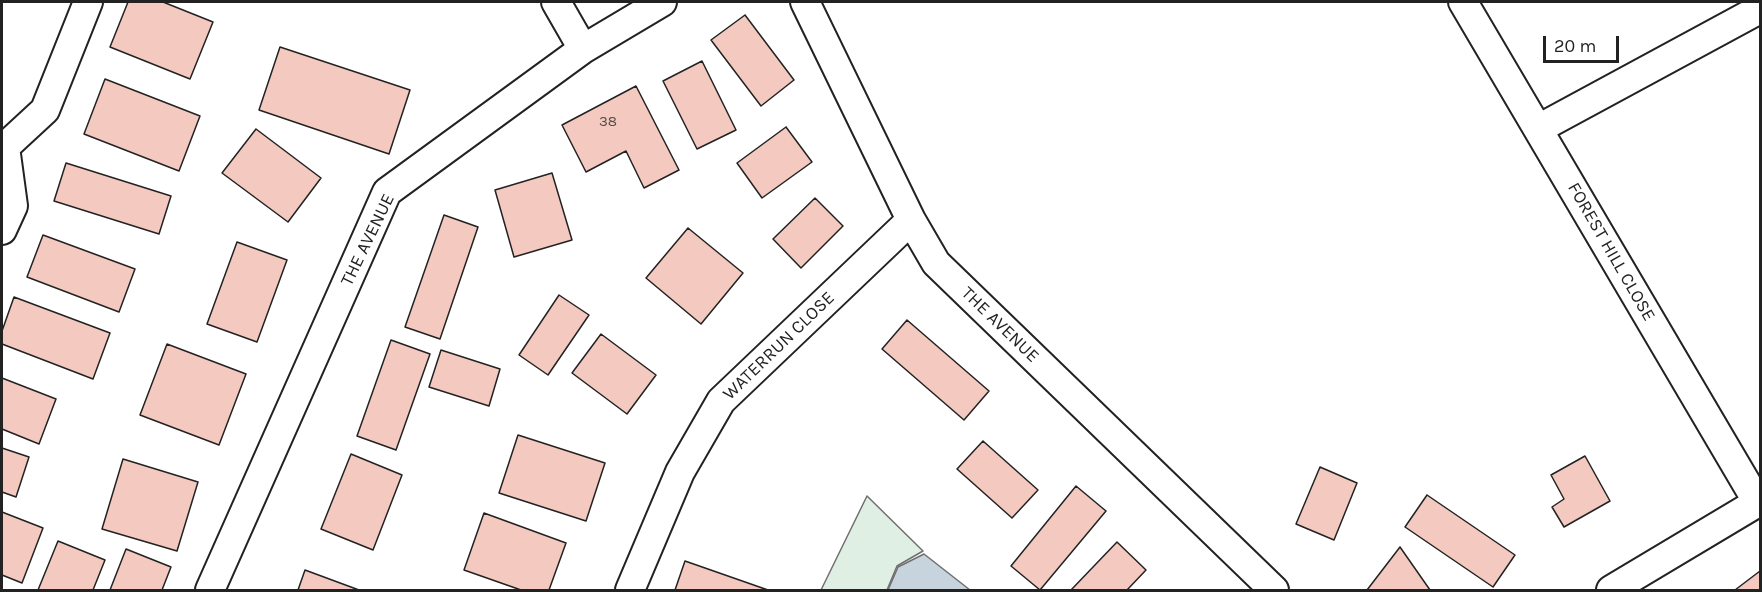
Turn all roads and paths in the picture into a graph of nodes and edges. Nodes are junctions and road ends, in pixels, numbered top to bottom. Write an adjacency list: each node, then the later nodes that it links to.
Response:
1 (88, 2): 9 (street)
2 (556, 2): 7 (street)
3 (662, 2): 7 (street, THE AVENUE)
4 (804, 2): 10 (street, THE AVENUE)
5 (1463, 2): 8 (street, FOREST HILL CLOSE)
6 (1761, 9): 8 (street)
7 (583, 49): 13 (street, THE AVENUE)
8 (1538, 129): 12 (street, FOREST HILL CLOSE)
9 (3, 146): 11 (street)
10 (911, 220): 14 (street, WATERRUN CLOSE); 15 (street, THE AVENUE)
11 (2, 230)
12 (1759, 502): 16 (street)
13 (210, 591)
14 (630, 591)
15 (1274, 591)
16 (1611, 591)

